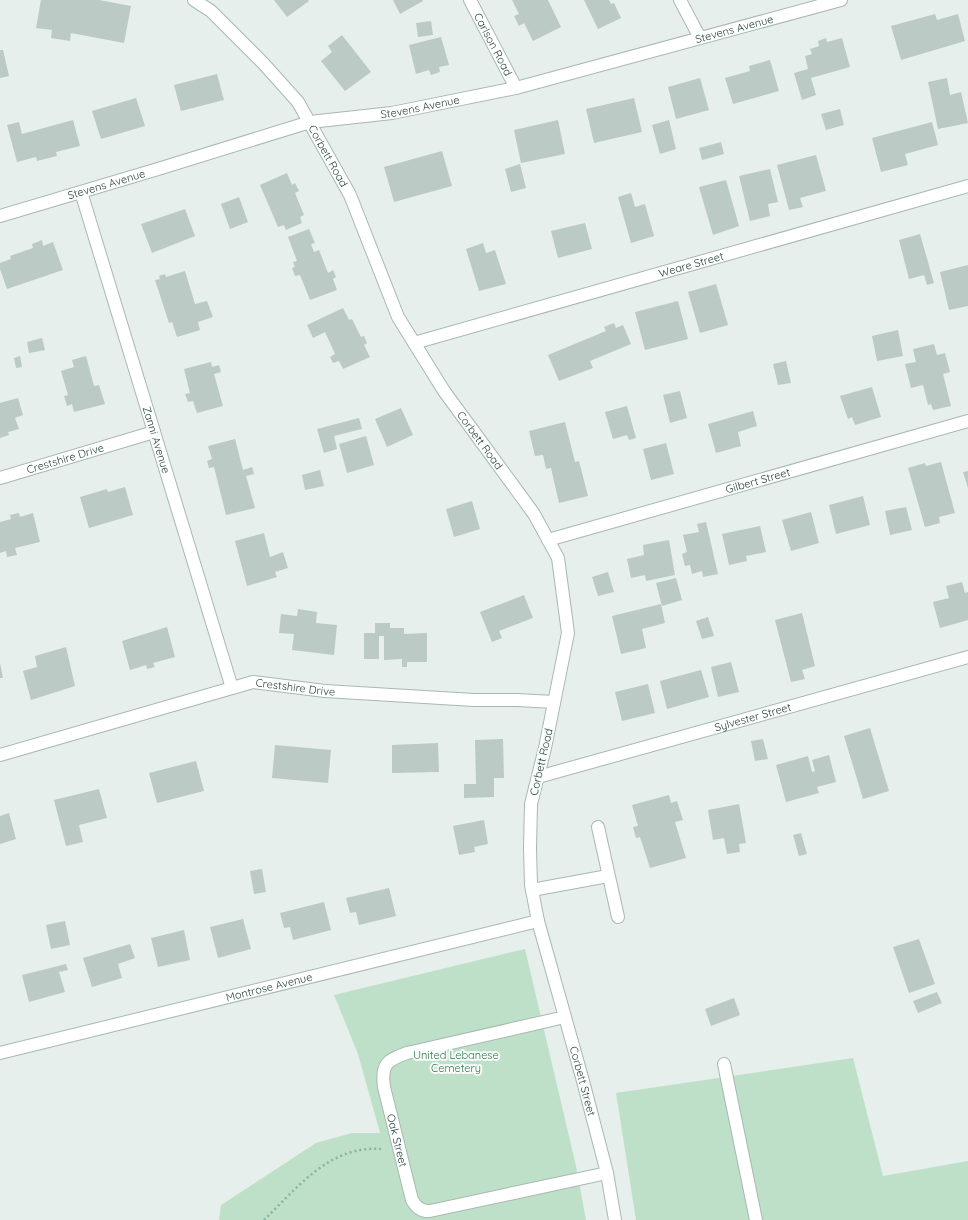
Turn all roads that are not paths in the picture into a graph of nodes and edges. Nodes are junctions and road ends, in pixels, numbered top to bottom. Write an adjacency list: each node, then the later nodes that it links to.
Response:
1 (194, 0): 7 (street, Corbett Road)
2 (470, 0): 6 (street, Carlson Road)
3 (680, 0): 5 (street)
4 (841, 0): 5 (street, Stevens Avenue)
5 (700, 38): 6 (street, Stevens Avenue)
6 (516, 88): 7 (street, Stevens Avenue)
7 (310, 122): 9 (street, Stevens Avenue); 11 (street, Corbett Road)
8 (968, 186): 11 (street, Weare Street)
9 (81, 192): 10 (street, Stevens Avenue); 13 (street, Zanni Avenue)
10 (0, 216)
11 (414, 343): 15 (street, Corbett Road)
12 (968, 421): 15 (street, Gilbert Street)
13 (154, 432): 14 (street, Crestshire Drive); 17 (street, Zanni Avenue)
14 (0, 478)
15 (548, 540): 18 (street, Corbett Road)
16 (968, 657): 20 (street, Sylvester Street)
17 (232, 688): 18 (street, Crestshire Drive); 19 (street, Crestshire Drive)
18 (554, 702): 20 (street, Corbett Road)
19 (0, 755)
20 (538, 777): 23 (street, Corbett Road)
21 (598, 827): 22 (street)
22 (608, 876): 23 (street); 24 (street)
23 (532, 890): 25 (street, Corbett Road)
24 (618, 917)
25 (538, 921): 26 (street, Corbett Road); 28 (street, Montrose Avenue)
26 (545, 943): 27 (street, Corbett Street)
27 (565, 1017): 30 (street, Corbett Street); 30 (street, Oak Street)
28 (0, 1053)
29 (724, 1064): 32 (street)
30 (607, 1173): 31 (street, Corbett Street)
31 (615, 1220)
32 (756, 1220)

